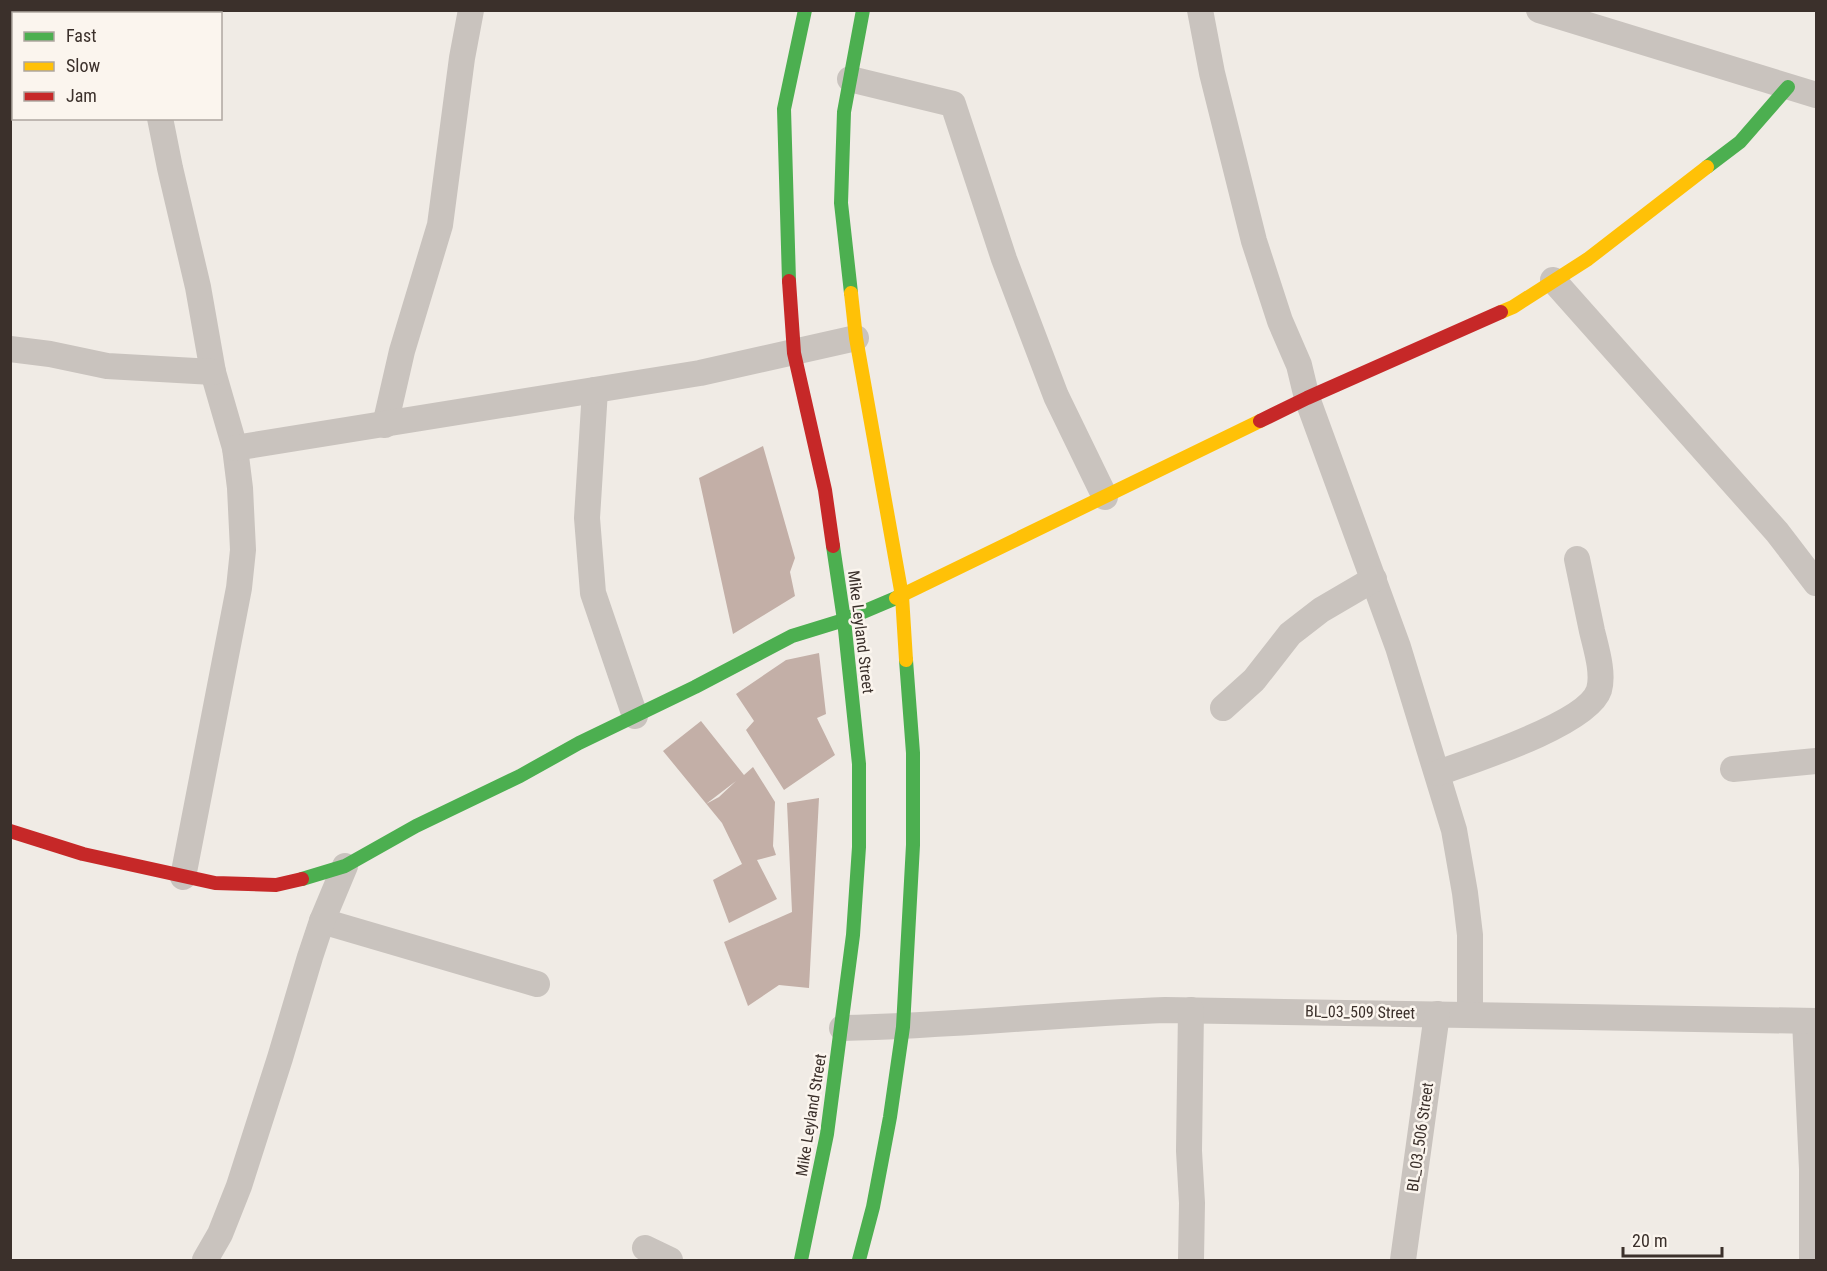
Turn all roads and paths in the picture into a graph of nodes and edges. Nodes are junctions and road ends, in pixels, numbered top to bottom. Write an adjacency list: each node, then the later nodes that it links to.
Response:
1 (471, 10): 17 (street)
2 (805, 10): 13 (main road, Mike Leyland Street)
3 (863, 10): 6 (main road)
4 (1200, 10): 16 (street)
5 (1539, 10): 7 (street)
6 (850, 79): 11 (main road); 19 (street)
7 (1788, 87): 8 (street); 10 (main road)
8 (1816, 95)
9 (160, 120): 14 (street)
10 (1553, 280): 16 (main road); 22 (street)
11 (856, 338): 13 (street); 23 (main road)
12 (10, 349): 14 (street)
13 (794, 353): 15 (street); 24 (main road, Mike Leyland Street)
14 (213, 372): 18 (street)
15 (595, 390): 17 (street); 26 (street)
16 (1307, 398): 19 (main road); 21 (street)
17 (385, 425): 18 (street)
18 (235, 448): 32 (street)
19 (1105, 497): 23 (main road)
20 (1577, 559): 29 (street)
21 (1374, 579): 25 (street); 29 (street)
22 (1816, 583)
23 (902, 596): 24 (main road); 39 (main road)
24 (844, 620): 26 (main road); 40 (main road, Mike Leyland Street)
25 (1223, 708)
26 (635, 716): 31 (main road)
27 (1816, 761): 28 (street)
28 (1733, 769)
29 (1438, 773): 37 (street)
30 (10, 831): 32 (main road)
31 (345, 866): 32 (main road); 33 (street)
32 (183, 877)
33 (322, 921): 34 (street); 43 (street)
34 (537, 984)
35 (1191, 1010): 36 (street, BL_03_509 Street); 39 (street, BL_03_509 Street); 42 (street)
36 (1437, 1014): 37 (street, BL_03_509 Street); 47 (street, BL_03_506 Street)
37 (1470, 1014): 38 (street, BL_03_509 Street)
38 (1811, 1021): 48 (street)
39 (903, 1027): 40 (street, BL_03_509 Street); 46 (main road)
40 (842, 1028): 45 (main road, Mike Leyland Street)
41 (645, 1248): 44 (street)
42 (1191, 1259)
43 (205, 1260)
44 (670, 1260)
45 (801, 1260)
46 (859, 1260)
47 (1403, 1260)
48 (1812, 1260)

